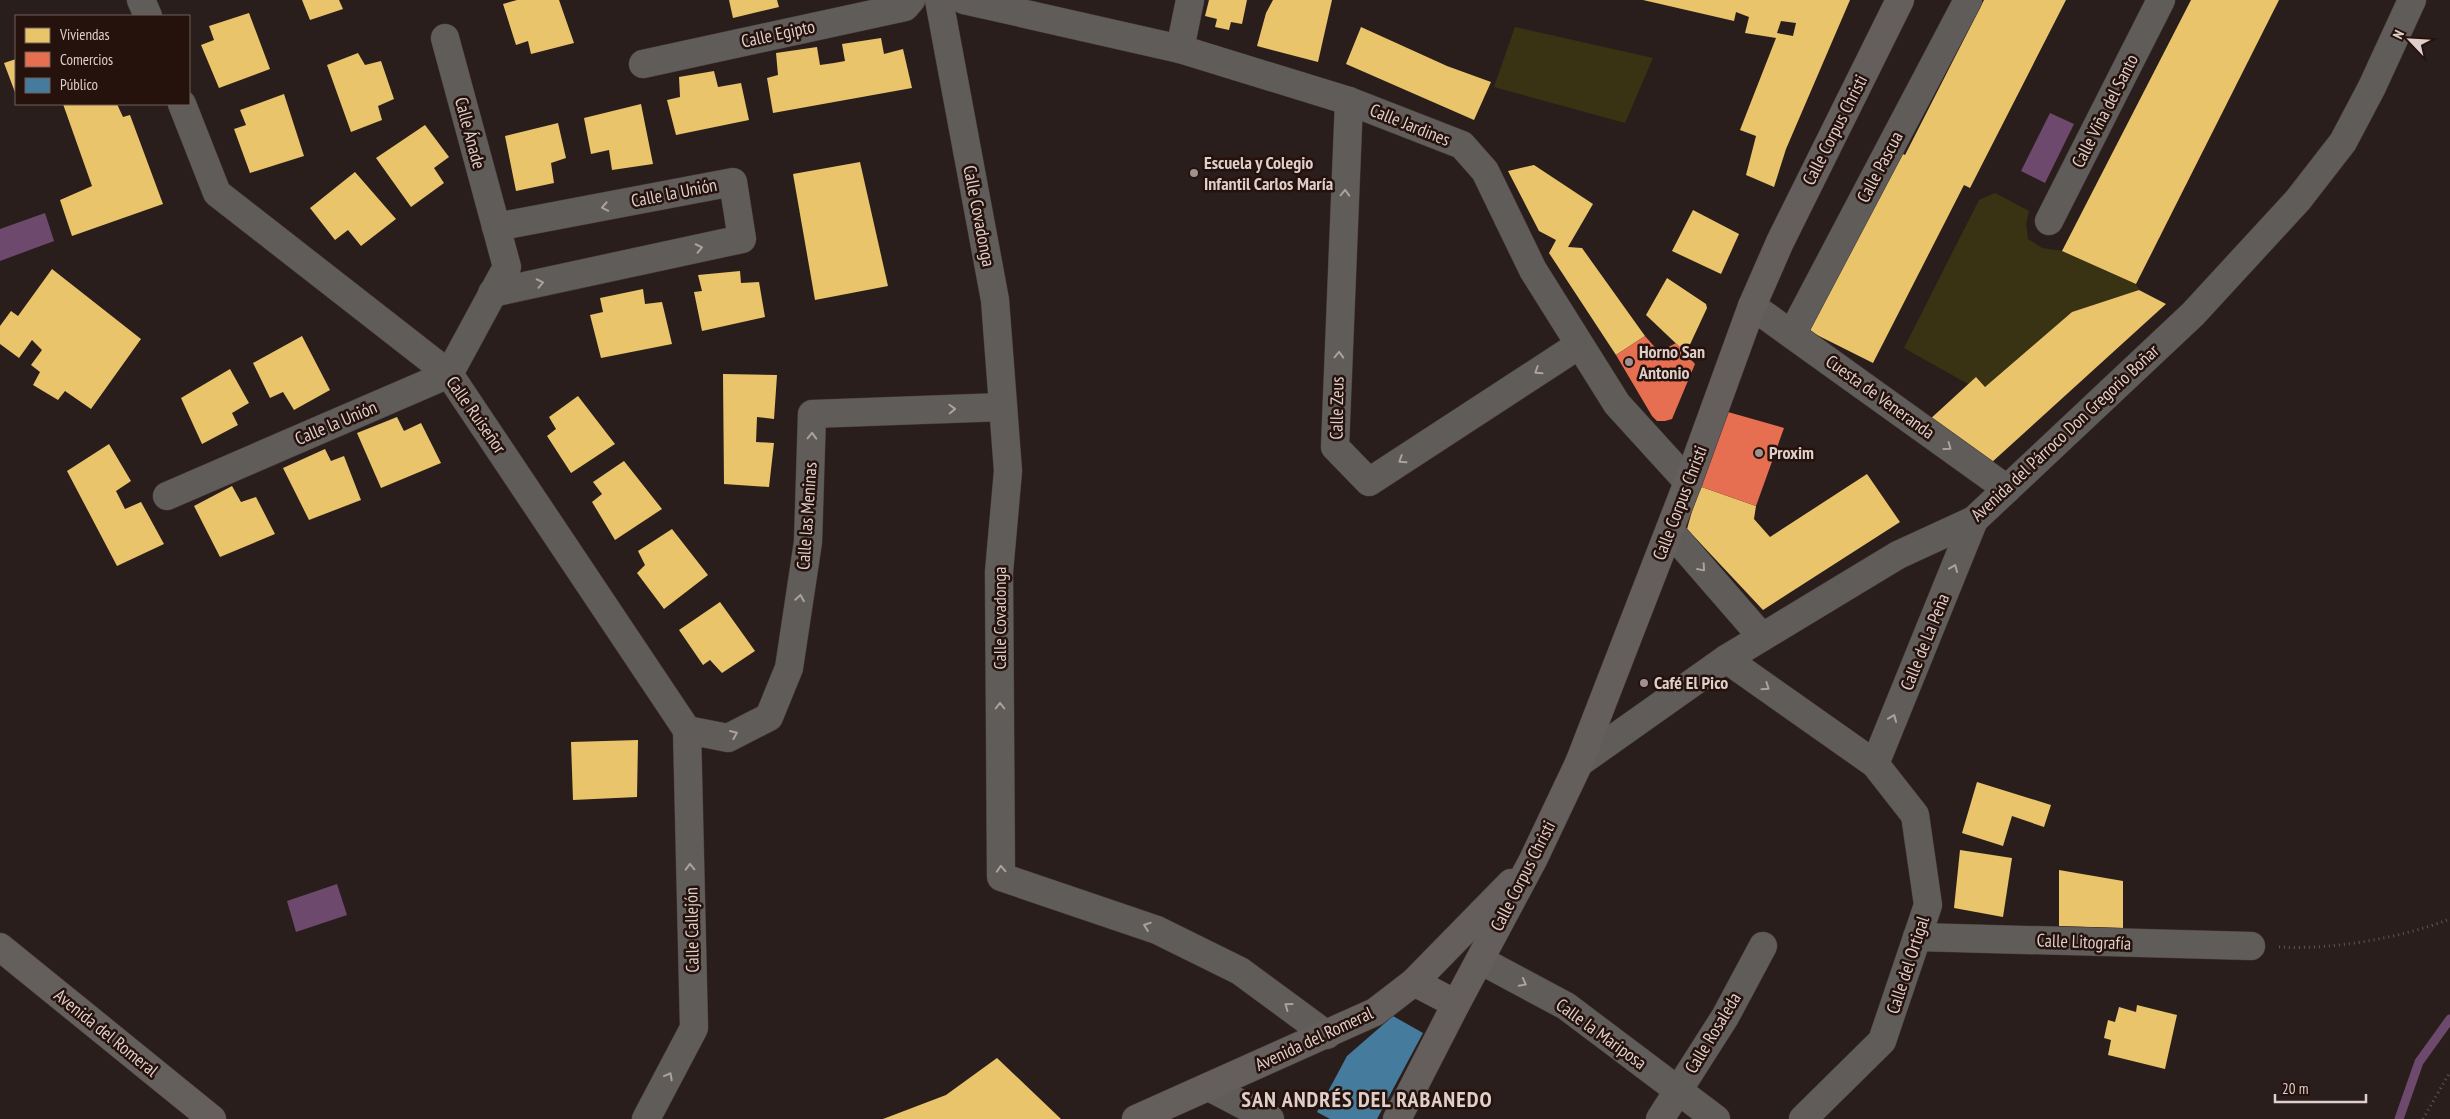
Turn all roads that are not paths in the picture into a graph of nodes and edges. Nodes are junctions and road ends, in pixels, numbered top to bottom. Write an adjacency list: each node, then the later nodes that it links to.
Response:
1 (142, 0): 10 (street)
2 (911, 0): 13 (street, Calle Egipto)
3 (939, 0): 23 (street, Calle Covadonga)
4 (964, 0): 12 (street, Calle Jardines)
5 (1190, 0): 12 (street)
6 (1900, 0): 19 (main road, Calle Corpus Christi)
7 (1968, 0): 20 (street, Calle Pascua)
8 (2161, 0): 16 (street, Calle Viña del Santo)
9 (2412, 0): 25 (street, Avenida del Párroco Don Gregorio Boñar)
10 (148, 15)
11 (445, 38): 17 (street, Calle Ánade)
12 (1180, 49): 14 (street, Calle Jardines)
13 (642, 64)
14 (1349, 101): 21 (street, Calle Jardines); 21 (street, Calle Zeus, one-way to 14)
15 (182, 105): 22 (street, Calle Ruiseñor)
16 (2049, 221)
17 (496, 227): 18 (street); 18 (street, Calle la Unión, one-way to 17)
18 (492, 293): 22 (street)
19 (1752, 306): 20 (street, Cuesta de Veneranda); 24 (main road, Calle Corpus Christi)
20 (1792, 334): 25 (street, Cuesta de Veneranda, one-way to 25)
21 (1579, 345): 24 (street, Calle Jardines)
22 (449, 374): 26 (street, Calle la Unión); 31 (street, Calle Ruiseñor)
23 (1003, 407): 31 (street, Calle las Meninas, one-way to 23); 42 (street, Calle Covadonga, one-way to 23)
24 (1688, 482): 28 (main road, Calle Corpus Christi)
25 (2007, 490): 27 (street, Avenida del Párroco Don Gregorio Boñar)
26 (167, 496)
27 (1974, 520): 29 (street, Avenida del Párroco Don Gregorio Boñar); 33 (street, Calle de La Peña, one-way to 27)
28 (1670, 531): 29 (street, one-way to 29); 32 (main road, Calle Corpus Christi)
29 (1762, 637): 30 (street, Avenida del Párroco Don Gregorio Boñar)
30 (1726, 659): 32 (street, Avenida del Párroco Don Gregorio Boñar); 33 (street, Calle del Ortigal, one-way to 33)
31 (687, 730): 46 (street, Calle Callejón, one-way to 31)
32 (1579, 763): 34 (main road, Calle Corpus Christi)
33 (1875, 764): 35 (street, Calle del Ortigal)
34 (1533, 860): 39 (main road, Calle Corpus Christi); 40 (main road, Avenida del Romeral)
35 (1918, 937): 37 (street, Calle Litografía); 52 (street, Calle del Ortigal)
36 (1763, 946): 44 (street, Calle Rosaleda)
37 (2251, 946)
38 (0, 947): 45 (main road, Avenida del Romeral)
39 (1480, 960): 41 (main road, Calle Corpus Christi); 44 (street, Calle la Mariposa, one-way to 44)
40 (1414, 982): 41 (main road); 42 (main road, Avenida del Romeral)
41 (1456, 1004): 49 (main road, Calle Corpus Christi)
42 (1328, 1034): 43 (main road, Avenida del Romeral)
43 (1209, 1087): 47 (main road, Avenida del Romeral); 48 (street)
44 (1678, 1091): 50 (street, Calle Rosaleda); 51 (street, Calle la Mariposa)
45 (212, 1119)
46 (646, 1119)
47 (1136, 1119)
48 (1270, 1119)
49 (1397, 1119)
50 (1660, 1119)
51 (1716, 1119)
52 (1803, 1119)

